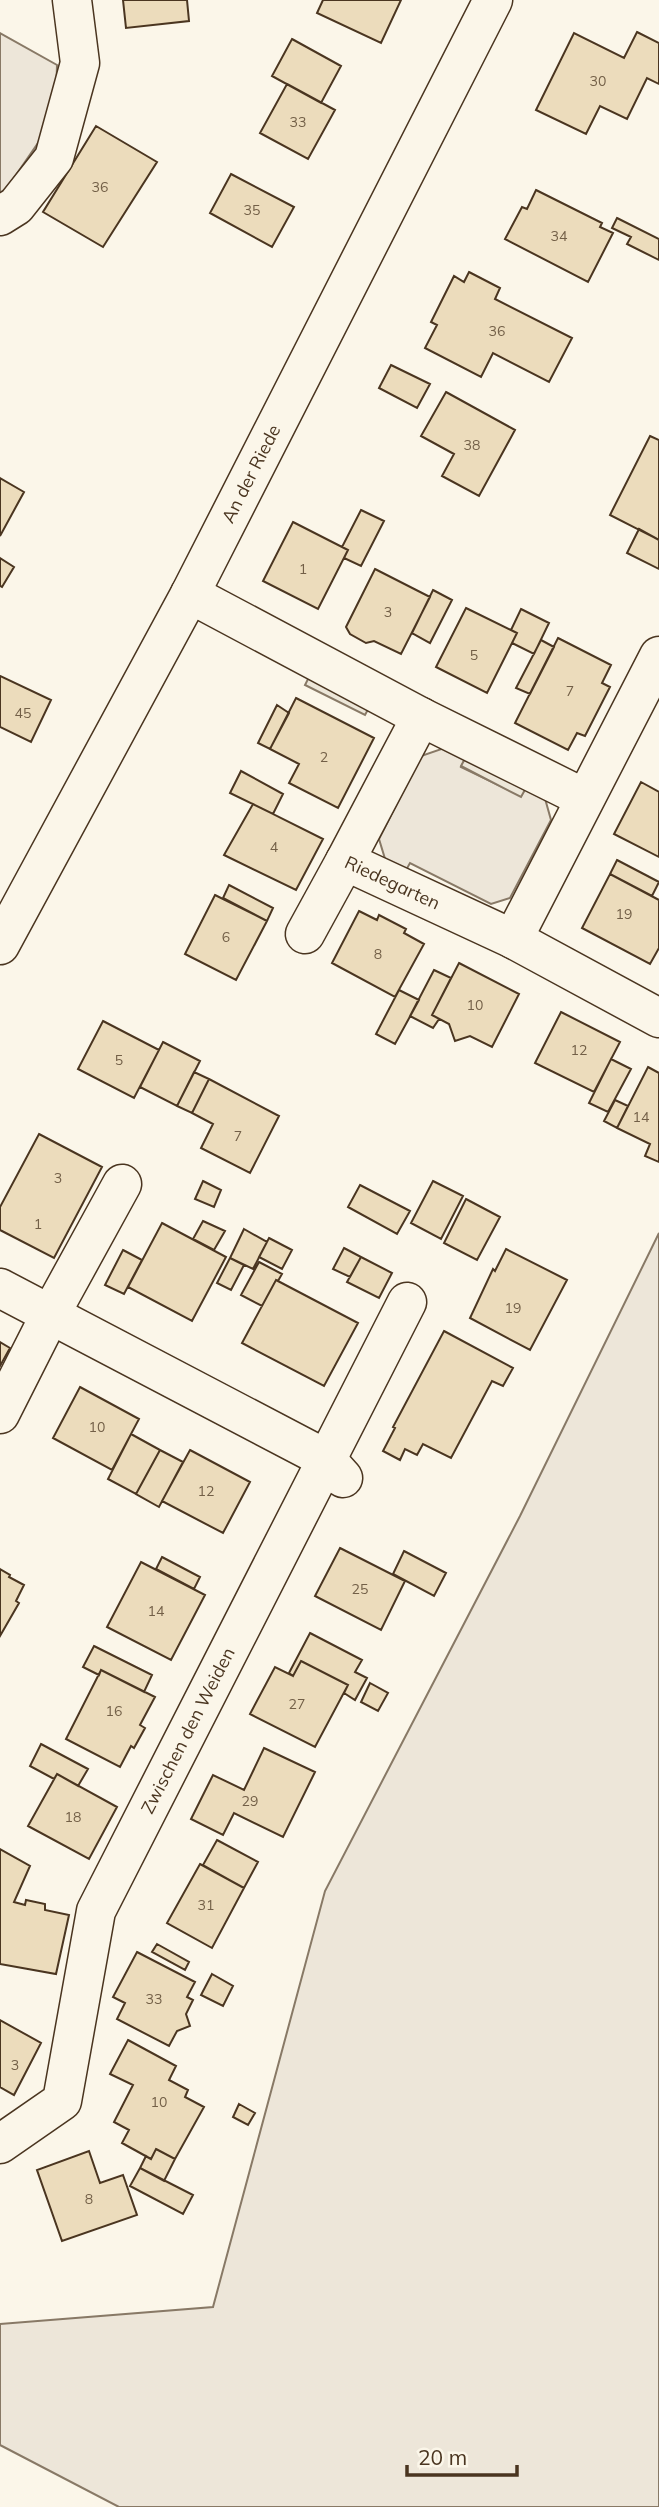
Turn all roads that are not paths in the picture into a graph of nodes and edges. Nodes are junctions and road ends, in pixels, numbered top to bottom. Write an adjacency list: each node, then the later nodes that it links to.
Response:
1 (72, 0): 3 (street)
2 (494, 0): 4 (street, An der Riede)
3 (0, 216)
4 (190, 594): 6 (street); 11 (street, An der Riede)
5 (659, 656): 7 (street)
6 (421, 717): 7 (street); 8 (street, Riedegarten)
7 (584, 799): 10 (street)
8 (345, 861): 9 (street); 10 (street, Riedegarten)
9 (305, 934)
10 (513, 939): 12 (street, Riedegarten)
11 (0, 945)
12 (659, 1018)
13 (122, 1184): 16 (street)
14 (0, 1288): 16 (street)
15 (407, 1302): 18 (street, Zwischen den Weiden)
16 (50, 1315): 17 (street); 18 (street)
17 (0, 1414)
18 (336, 1470): 19 (street, Zwischen den Weiden)
19 (0, 2144)

